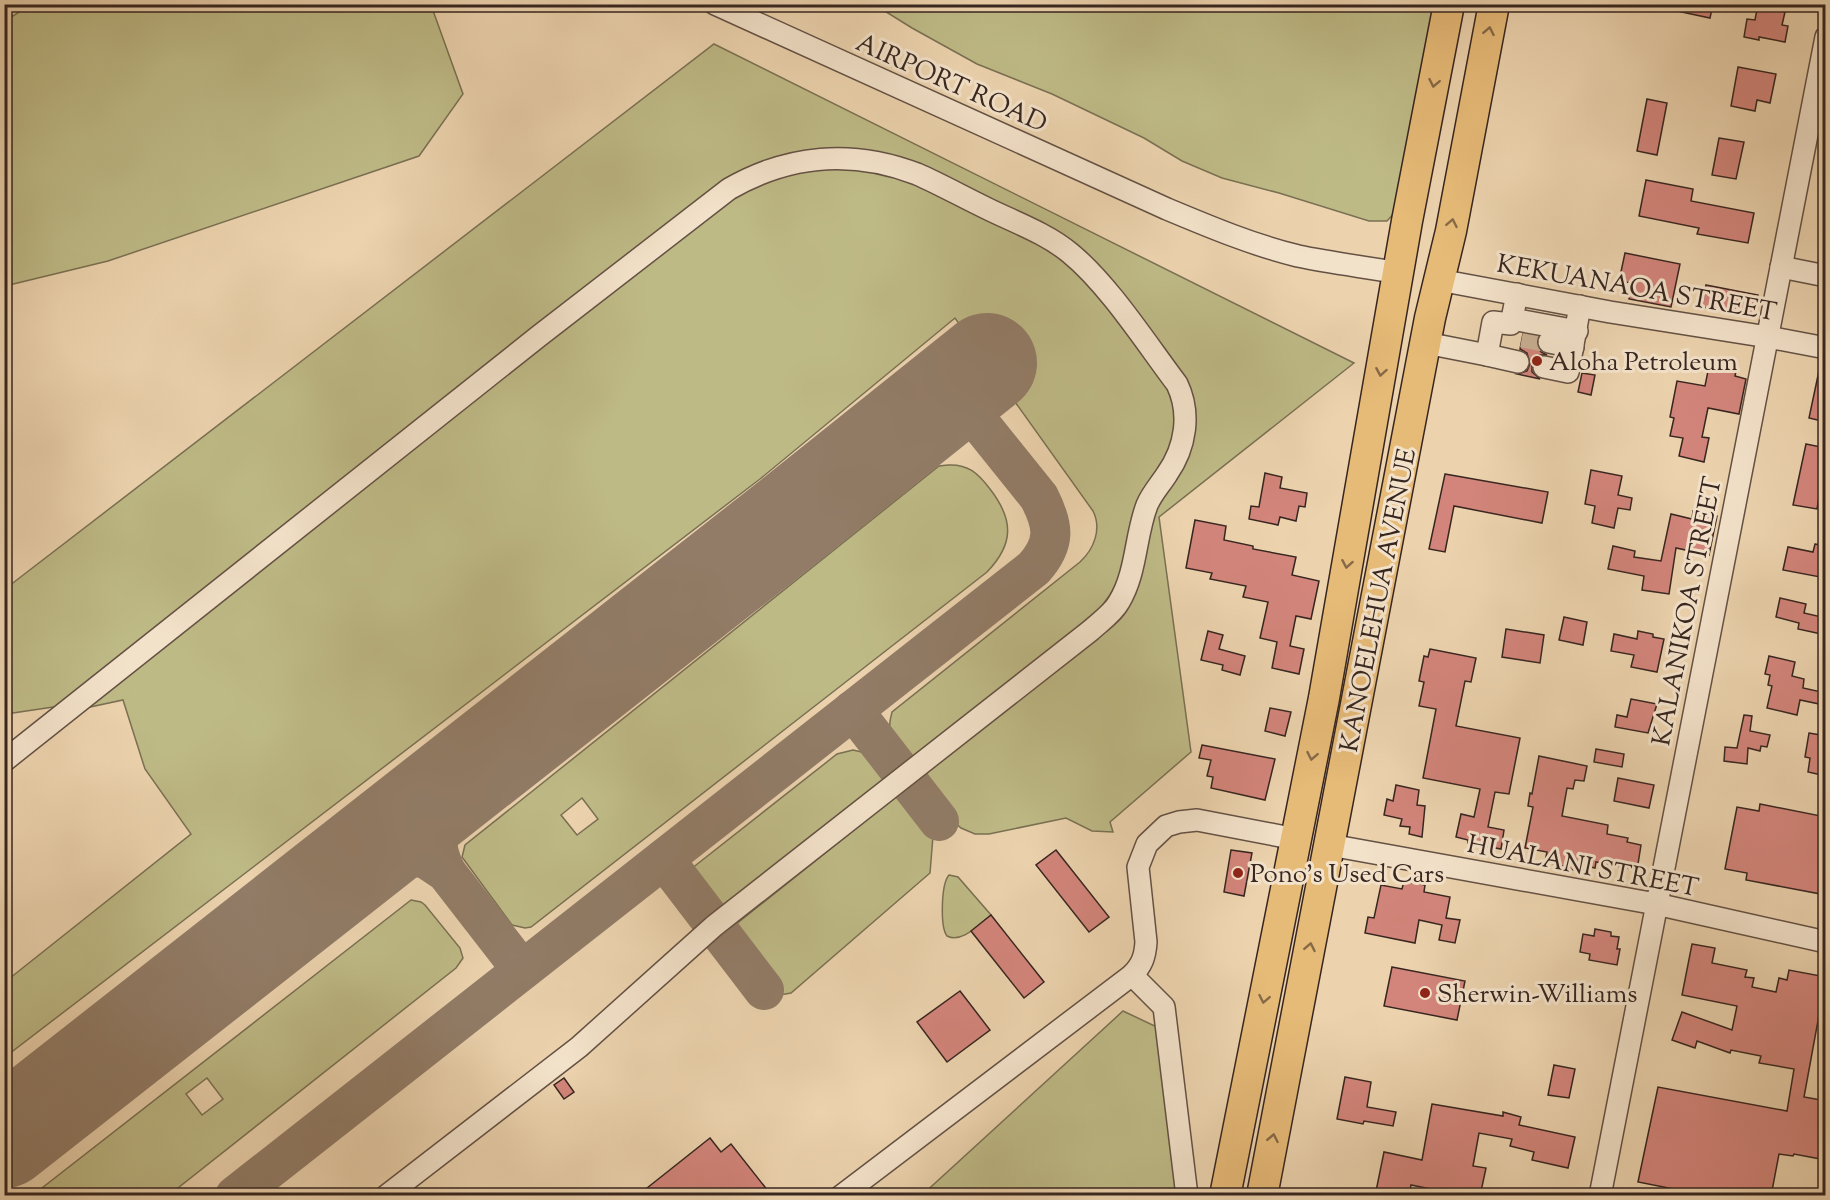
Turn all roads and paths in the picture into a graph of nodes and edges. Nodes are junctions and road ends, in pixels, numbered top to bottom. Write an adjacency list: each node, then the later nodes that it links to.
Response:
1 (715, 4): 6 (street, AIRPORT ROAD)
2 (1449, 4): 6 (highway, KANOELEHUA AVENUE, one-way to 6)
3 (1494, 4): 8 (highway, KANOELEHUA AVENUE, one-way to 3)
4 (1826, 37): 5 (street, KALANIKOA STREET)
5 (1781, 267): 7 (street); 11 (street, KALANIKOA STREET)
6 (1399, 273): 8 (highway); 19 (highway, KANOELEHUA AVENUE, one-way to 19)
7 (1826, 276)
8 (1439, 280): 9 (street, KEKUANAOA STREET); 13 (highway, KANOELEHUA AVENUE)
9 (1516, 294): 10 (street, KEKUANAOA STREET); 12 (street)
10 (1580, 306): 11 (street, KEKUANAOA STREET); 15 (street)
11 (1767, 337): 16 (street, KEKUANAOA STREET); 21 (street, KALANIKOA STREET)
12 (1518, 342): 14 (street); 14 (street); 15 (street)
13 (1425, 343): 14 (street); 20 (highway, KANOELEHUA AVENUE)
14 (1489, 343)
15 (1574, 346): 17 (street)
16 (1826, 348)
17 (1547, 354)
18 (4, 761): 24 (street)
19 (1296, 839): 23 (street); 27 (highway, KANOELEHUA AVENUE, one-way to 27)
20 (1330, 845): 21 (street, HUALANI STREET); 28 (highway, KANOELEHUA AVENUE, one-way to 20)
21 (1656, 904): 22 (street, HUALANI STREET); 29 (street, KALANIKOA STREET)
22 (1826, 942)
23 (1132, 975): 25 (street); 26 (street)
24 (386, 1196)
25 (841, 1196)
26 (1187, 1196)
27 (1225, 1196)
28 (1262, 1196)
29 (1600, 1196)

